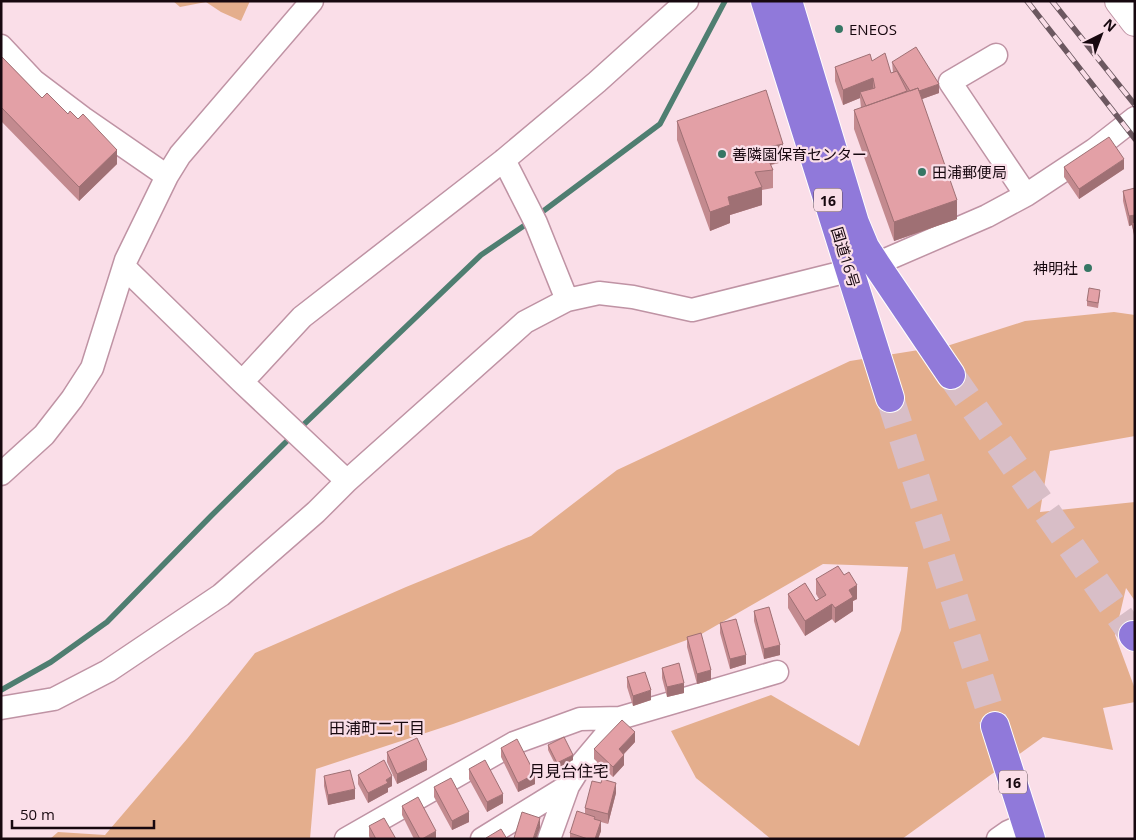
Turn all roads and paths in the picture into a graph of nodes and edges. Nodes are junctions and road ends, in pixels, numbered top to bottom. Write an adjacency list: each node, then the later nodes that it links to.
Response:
1 (312, 1): 11 (street)
2 (687, 1): 10 (street)
3 (766, 1): 14 (highway, 国道16号 / 16)
4 (788, 1): 14 (highway, 国道16号 / 16)
5 (1119, 1): 6 (street)
6 (1135, 22)
7 (1, 46): 11 (street)
8 (996, 55): 12 (street)
9 (1135, 118): 12 (street)
10 (504, 160): 15 (street); 17 (street)
11 (167, 176): 13 (street)
12 (1026, 194): 14 (street)
13 (124, 267): 17 (street); 19 (street)
14 (863, 267): 15 (street); 16 (highway, 国道16号 / 16); 18 (highway, 国道16号 / 16)
15 (568, 300): 20 (street)
16 (951, 375)
17 (242, 382): 20 (street)
18 (890, 398)
19 (1, 474)
20 (346, 481): 22 (street)
21 (777, 672): 23 (street)
22 (1, 708)
23 (620, 718): 25 (street); 27 (street)
24 (995, 726): 26 (highway, 16)
25 (568, 786): 28 (street); 29 (street)
26 (1028, 832): 30 (street)
27 (346, 839)
28 (482, 839)
29 (549, 839)
30 (998, 839)

